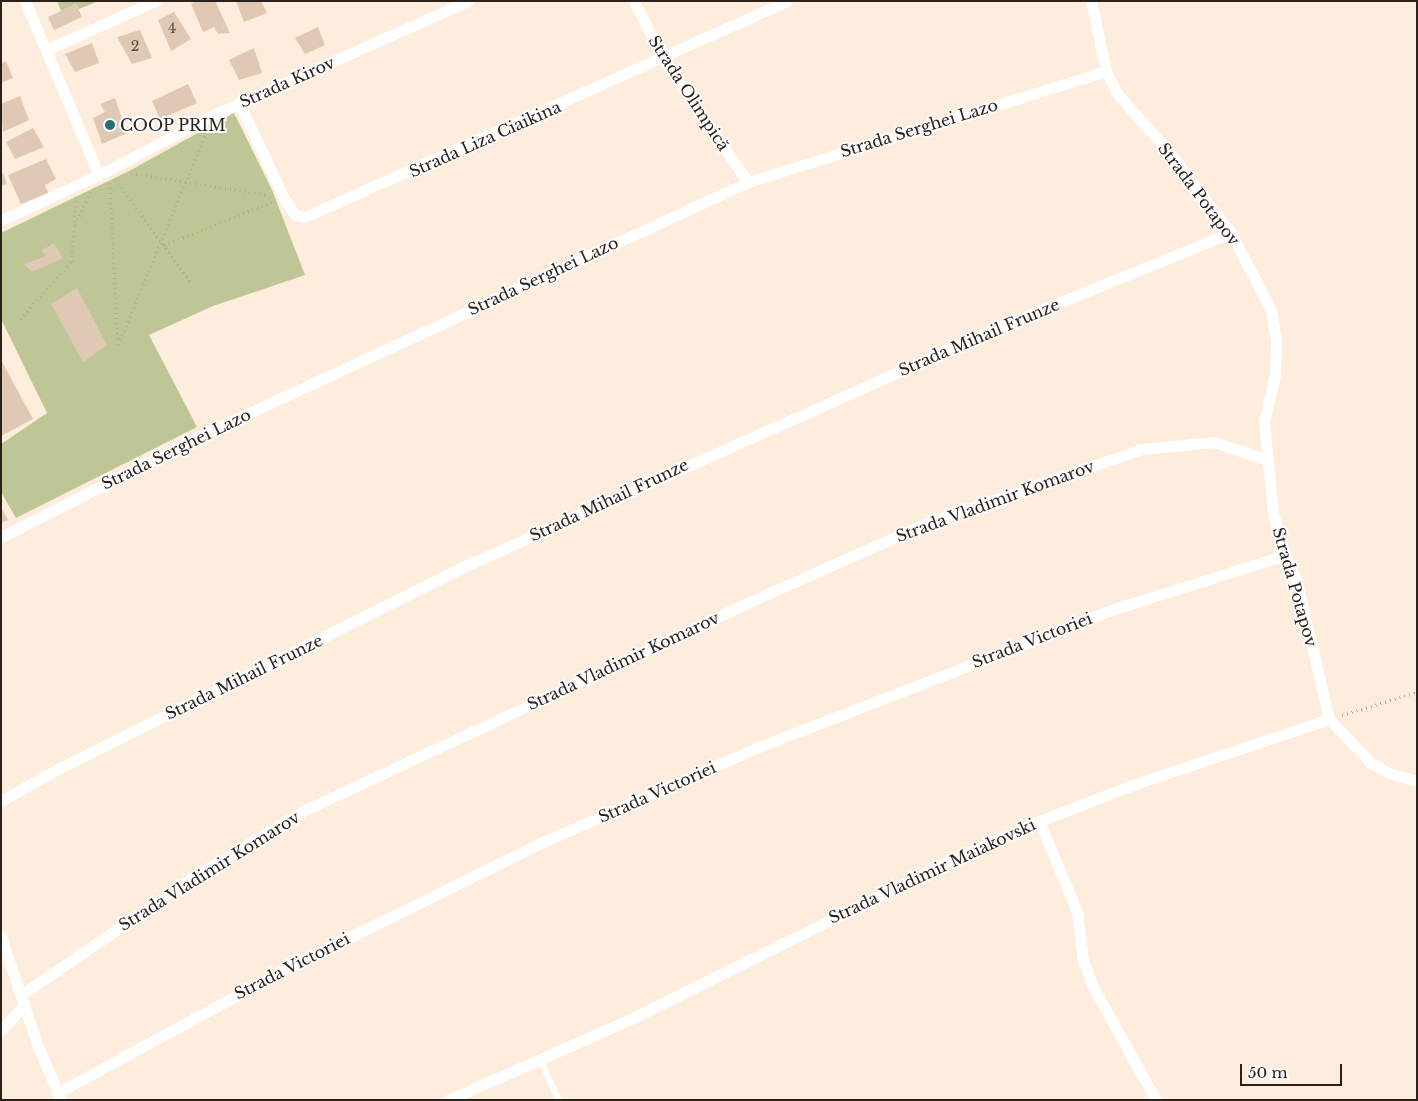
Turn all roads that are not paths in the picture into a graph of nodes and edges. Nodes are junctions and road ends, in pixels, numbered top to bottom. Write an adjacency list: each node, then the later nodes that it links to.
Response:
1 (25, 1): 7 (street)
2 (155, 1): 7 (street)
3 (468, 1): 10 (street, Strada Kirov)
4 (634, 1): 8 (street, Strada Olimpică)
5 (787, 1): 8 (street, Strada Liza Ciaikina)
6 (1091, 1): 9 (street, Strada Potapov)
7 (46, 50): 11 (street)
8 (663, 59): 10 (street, Strada Liza Ciaikina); 12 (street, Strada Olimpică)
9 (1106, 71): 12 (street, Strada Serghei Lazo); 14 (street, Strada Potapov)
10 (239, 103): 11 (street, Strada Kirov)
11 (99, 175): 13 (street, Strada Kirov)
12 (748, 182): 16 (street, Strada Serghei Lazo)
13 (1, 220)
14 (1231, 232): 15 (street, Strada Potapov); 20 (street, Strada Mihail Frunze)
15 (1267, 460): 17 (street, Strada Potapov); 23 (street, Strada Vladimir Komarov)
16 (1, 537)
17 (1285, 555): 18 (street, Strada Potapov); 26 (street, Strada Victoriei)
18 (1329, 720): 19 (street); 21 (street, Strada Vladimir Maiakovski)
19 (1417, 781)
20 (1, 801)
21 (1039, 821): 25 (street, Strada Vladimir Maiakovski); 29 (street)
22 (1, 937): 23 (street)
23 (23, 1000): 24 (street, Strada Vladimir Komarov); 26 (street)
24 (1, 1030)
25 (541, 1060): 27 (street, Strada Vladimir Maiakovski); 28 (lane)
26 (59, 1096)
27 (448, 1100)
28 (559, 1100)
29 (1156, 1100)

